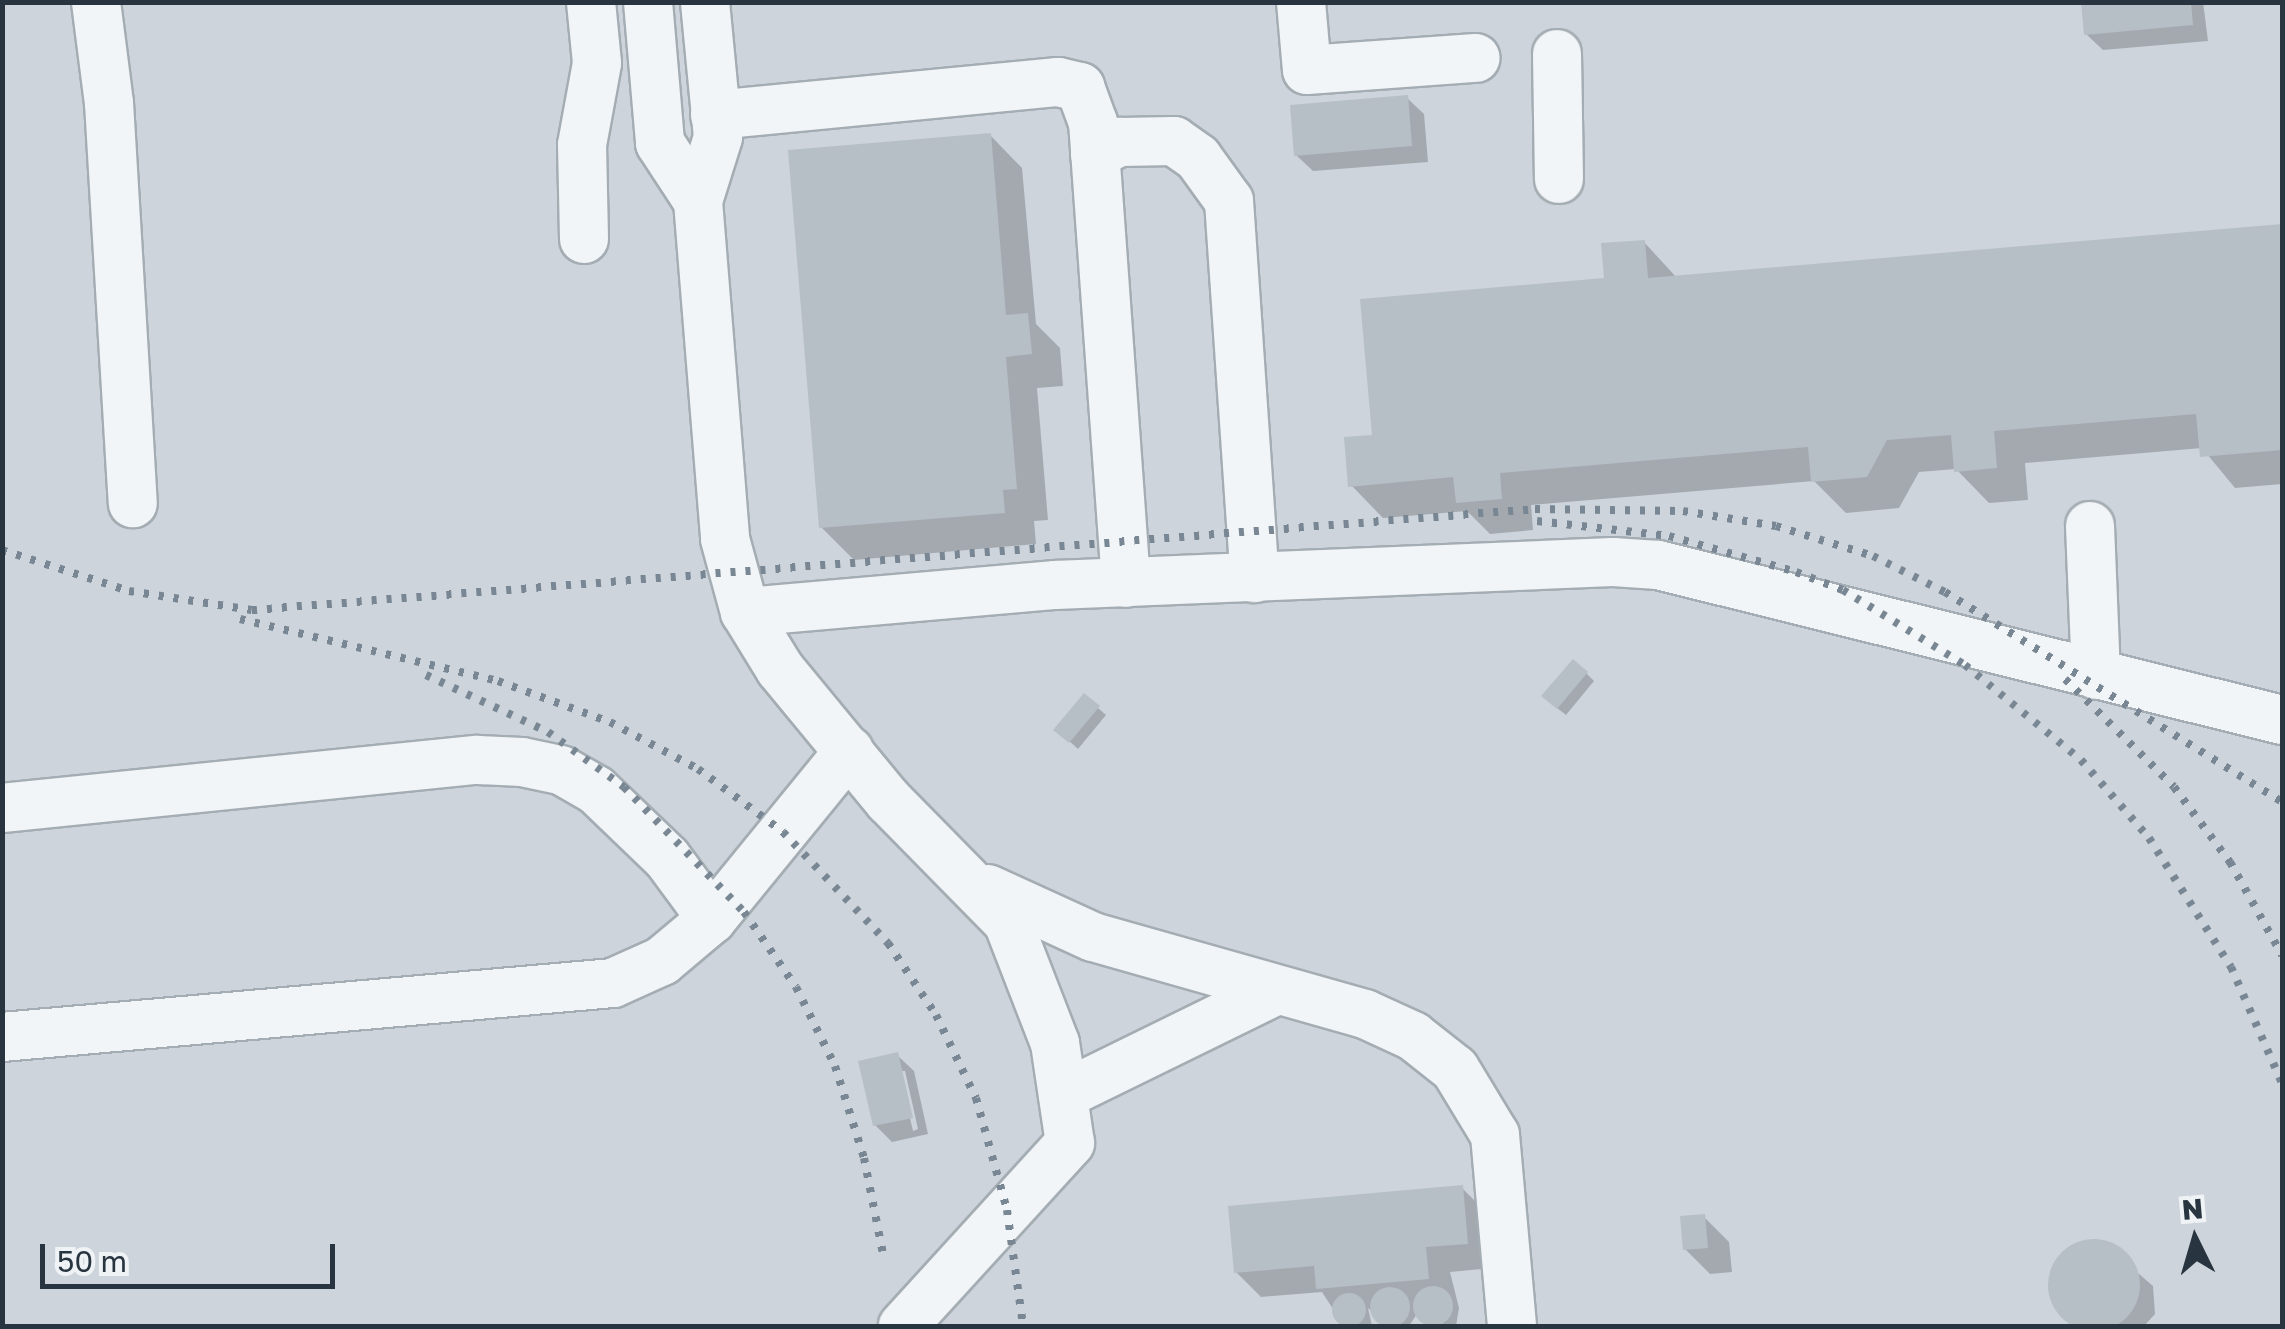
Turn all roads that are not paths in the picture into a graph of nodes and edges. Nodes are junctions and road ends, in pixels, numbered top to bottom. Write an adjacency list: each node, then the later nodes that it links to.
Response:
1 (96, 2): 13 (street)
2 (591, 2): 12 (street)
3 (648, 2): 11 (street)
4 (705, 2): 8 (street)
5 (1301, 2): 7 (street)
6 (1557, 54): 10 (street)
7 (1476, 58)
8 (715, 115): 9 (street); 11 (street)
9 (1095, 154): 15 (street); 16 (street)
10 (1559, 179)
11 (698, 201): 17 (street)
12 (584, 239)
13 (133, 503)
14 (2090, 526): 18 (street)
15 (1255, 578): 16 (street); 18 (street)
16 (1126, 583): 17 (street)
17 (745, 612): 20 (street)
18 (2096, 675): 19 (street)
19 (2282, 720)
20 (848, 752): 22 (street); 23 (street)
21 (2, 808): 23 (street)
22 (972, 880): 24 (street); 26 (street)
23 (712, 920): 25 (street)
24 (1277, 990): 26 (street); 28 (street)
25 (2, 1037)
26 (1063, 1095): 27 (street)
27 (903, 1326)
28 (1512, 1326)

